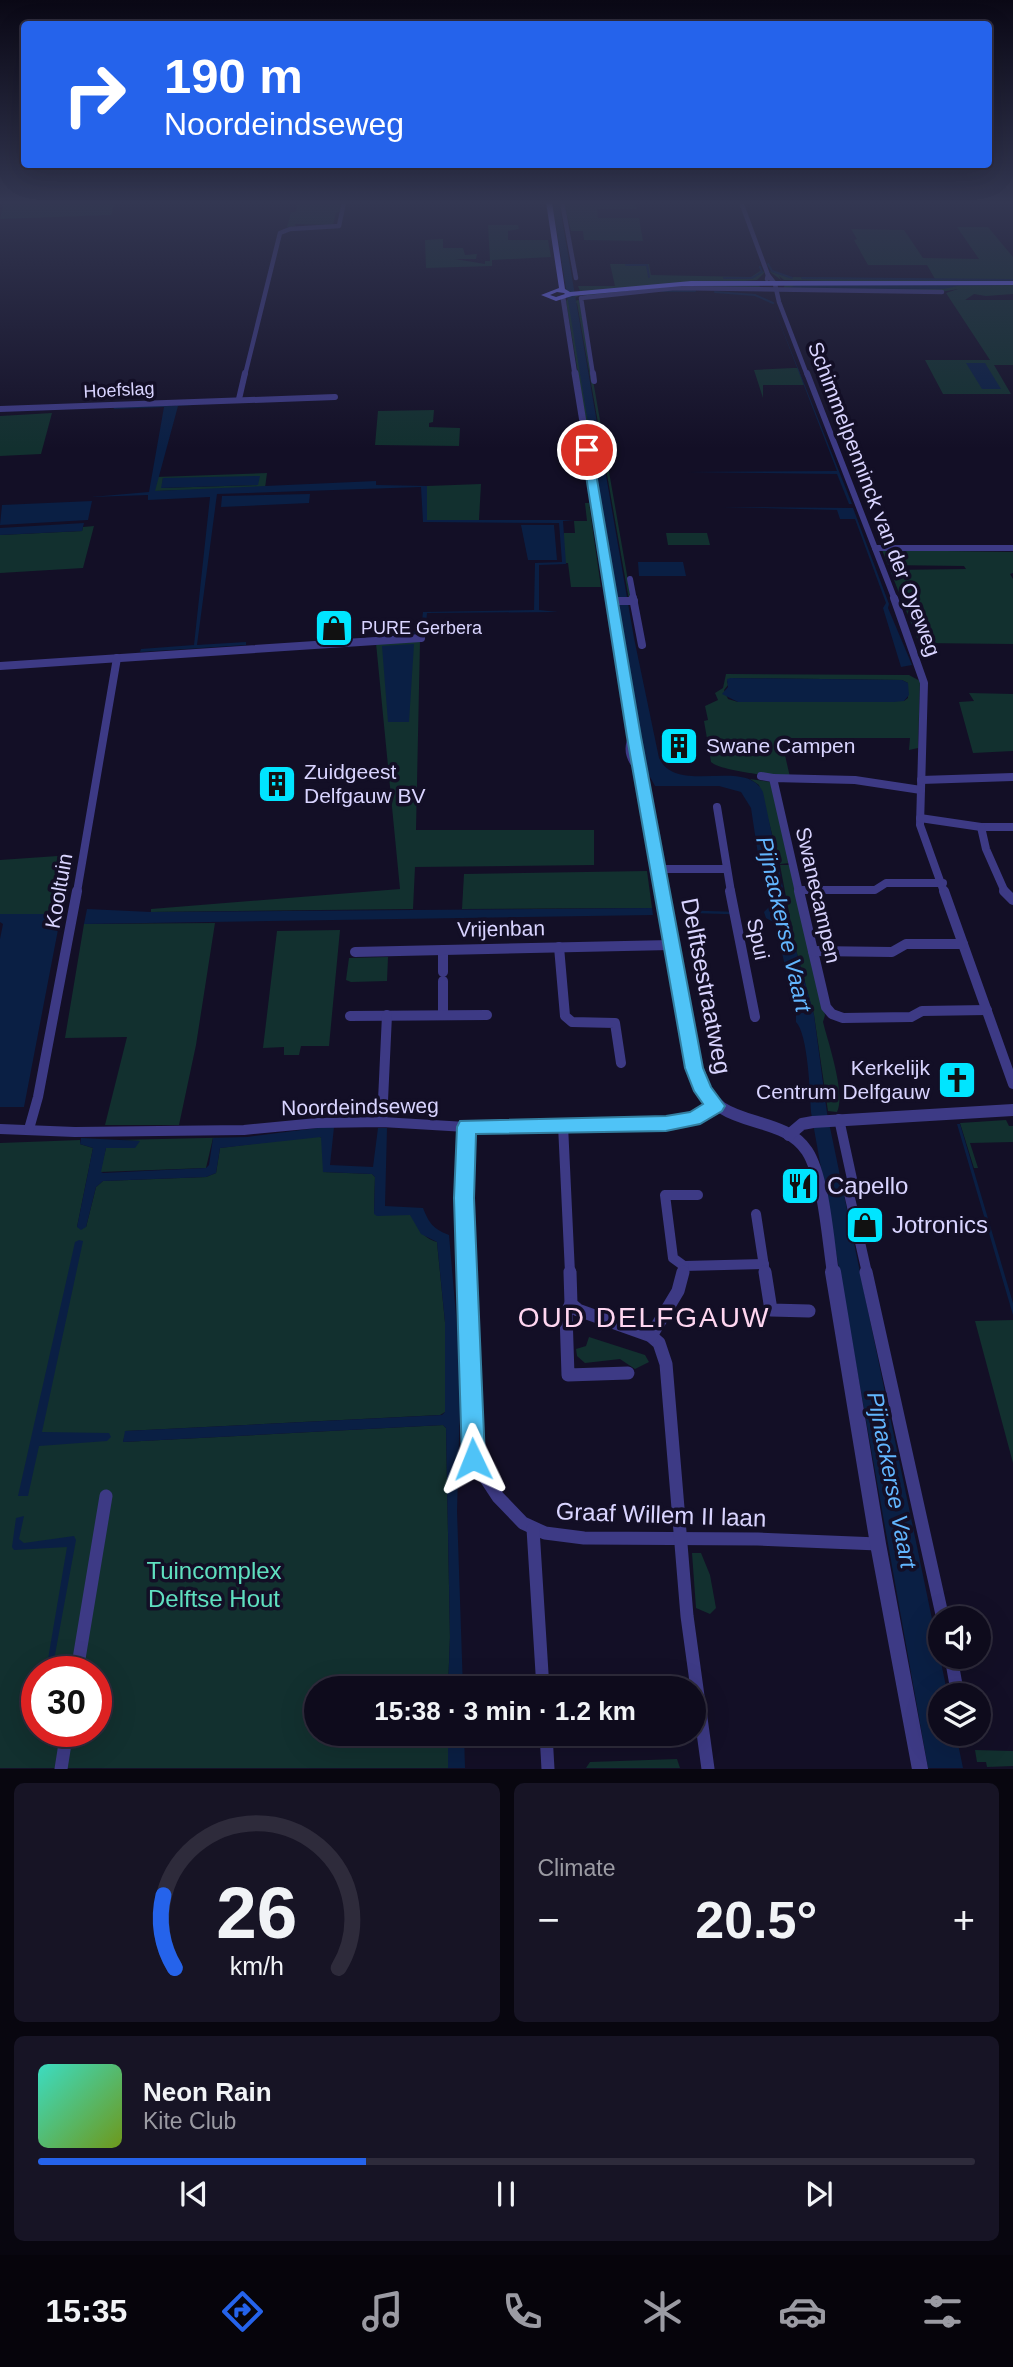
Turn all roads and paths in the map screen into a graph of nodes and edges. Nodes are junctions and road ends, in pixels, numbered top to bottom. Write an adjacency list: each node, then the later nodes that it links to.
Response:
1 (267, 285): 11 (street)
2 (561, 285): 8 (main road, Delftsestraatweg)
3 (676, 285): 8 (main road)
4 (741, 285): 8 (street)
5 (772, 285): 13 (street, Schimmelpenninck van der Oyeweg)
6 (801, 285): 7 (street)
7 (942, 292)
8 (567, 295): 9 (street, Delftsestraatweg); 16 (street, Delftsestraatweg)
9 (594, 381)
10 (335, 397): 11 (street, Hoefslag)
11 (239, 399): 12 (street, Hoefslag)
12 (0, 409)
13 (876, 548): 14 (street); 25 (street, Schimmelpenninck van der Oyeweg)
14 (1013, 548)
15 (630, 579): 17 (street)
16 (614, 601): 17 (street); 30 (street, Delftsestraatweg)
17 (632, 601): 19 (street)
18 (421, 638): 20 (street)
19 (642, 645)
20 (117, 658): 21 (street); 56 (street, Kooltuin)
21 (0, 666)
22 (761, 776): 24 (street)
23 (1013, 777): 25 (street)
24 (773, 780): 25 (street); 33 (street, Swanecampen)
25 (921, 785): 27 (street, Schimmelpenninck van der Oyeweg)
26 (717, 807): 31 (street, Spui)
27 (920, 818): 28 (street); 32 (street, Schimmelpenninck van der Oyeweg)
28 (981, 827): 29 (street); 34 (street)
29 (1013, 827)
30 (659, 869): 31 (street); 36 (street, Delftsestraatweg)
31 (726, 869): 46 (street, Spui)
32 (943, 883): 33 (street); 35 (street, Schimmelpenninck van der Oyeweg)
33 (800, 890): 39 (street, Swanecampen)
34 (1012, 898)
35 (963, 944): 39 (street); 41 (street, Schimmelpenninck van der Oyeweg)
36 (671, 945): 37 (street, Vrijenban); 49 (street, Delftsestraatweg)
37 (559, 947): 38 (street, Vrijenban); 47 (street, Vrijenban)
38 (443, 950): 40 (street, Vrijenban); 42 (street, Vrijenban)
39 (813, 951): 41 (street, Swanecampen)
40 (355, 952)
41 (987, 1010): 48 (street, Schimmelpenninck van der Oyeweg)
42 (443, 1014): 43 (street); 45 (street)
43 (387, 1015): 44 (street); 52 (street)
44 (351, 1016)
45 (487, 1016)
46 (755, 1017)
47 (621, 1063)
48 (1013, 1084)
49 (716, 1106): 53 (street, Noordeindseweg); 57 (street, Delftsestraatweg)
50 (1013, 1110): 51 (street)
51 (835, 1120): 57 (street); 70 (street)
52 (382, 1122): 54 (street, Noordeindseweg); 56 (street, Noordeindseweg)
53 (563, 1125): 54 (street, Noordeindseweg); 62 (street)
54 (466, 1127): 67 (street, Graaf Willem II laan)
55 (0, 1129): 56 (street, Noordeindseweg)
56 (29, 1129)
57 (789, 1135): 69 (street, Delftsestraatweg)
58 (698, 1195): 61 (street)
59 (756, 1214): 60 (street)
60 (764, 1264): 61 (street); 63 (street)
61 (684, 1266): 64 (street)
62 (574, 1307): 64 (street); 65 (street)
63 (809, 1311)
64 (651, 1336): 68 (street)
65 (628, 1373)
66 (106, 1496): 71 (street)
67 (533, 1529): 68 (street, Graaf Willem II laan); 72 (street)
68 (682, 1538): 69 (street, Graaf Willem II laan); 77 (street)
69 (878, 1544): 78 (street, Delftsestraatweg)
70 (940, 1606)
71 (79, 1656)
72 (542, 1676)
73 (547, 1746): 76 (street)
74 (64, 1747): 75 (street)
75 (61, 1769)
76 (548, 1769)
77 (708, 1769)
78 (920, 1769)

